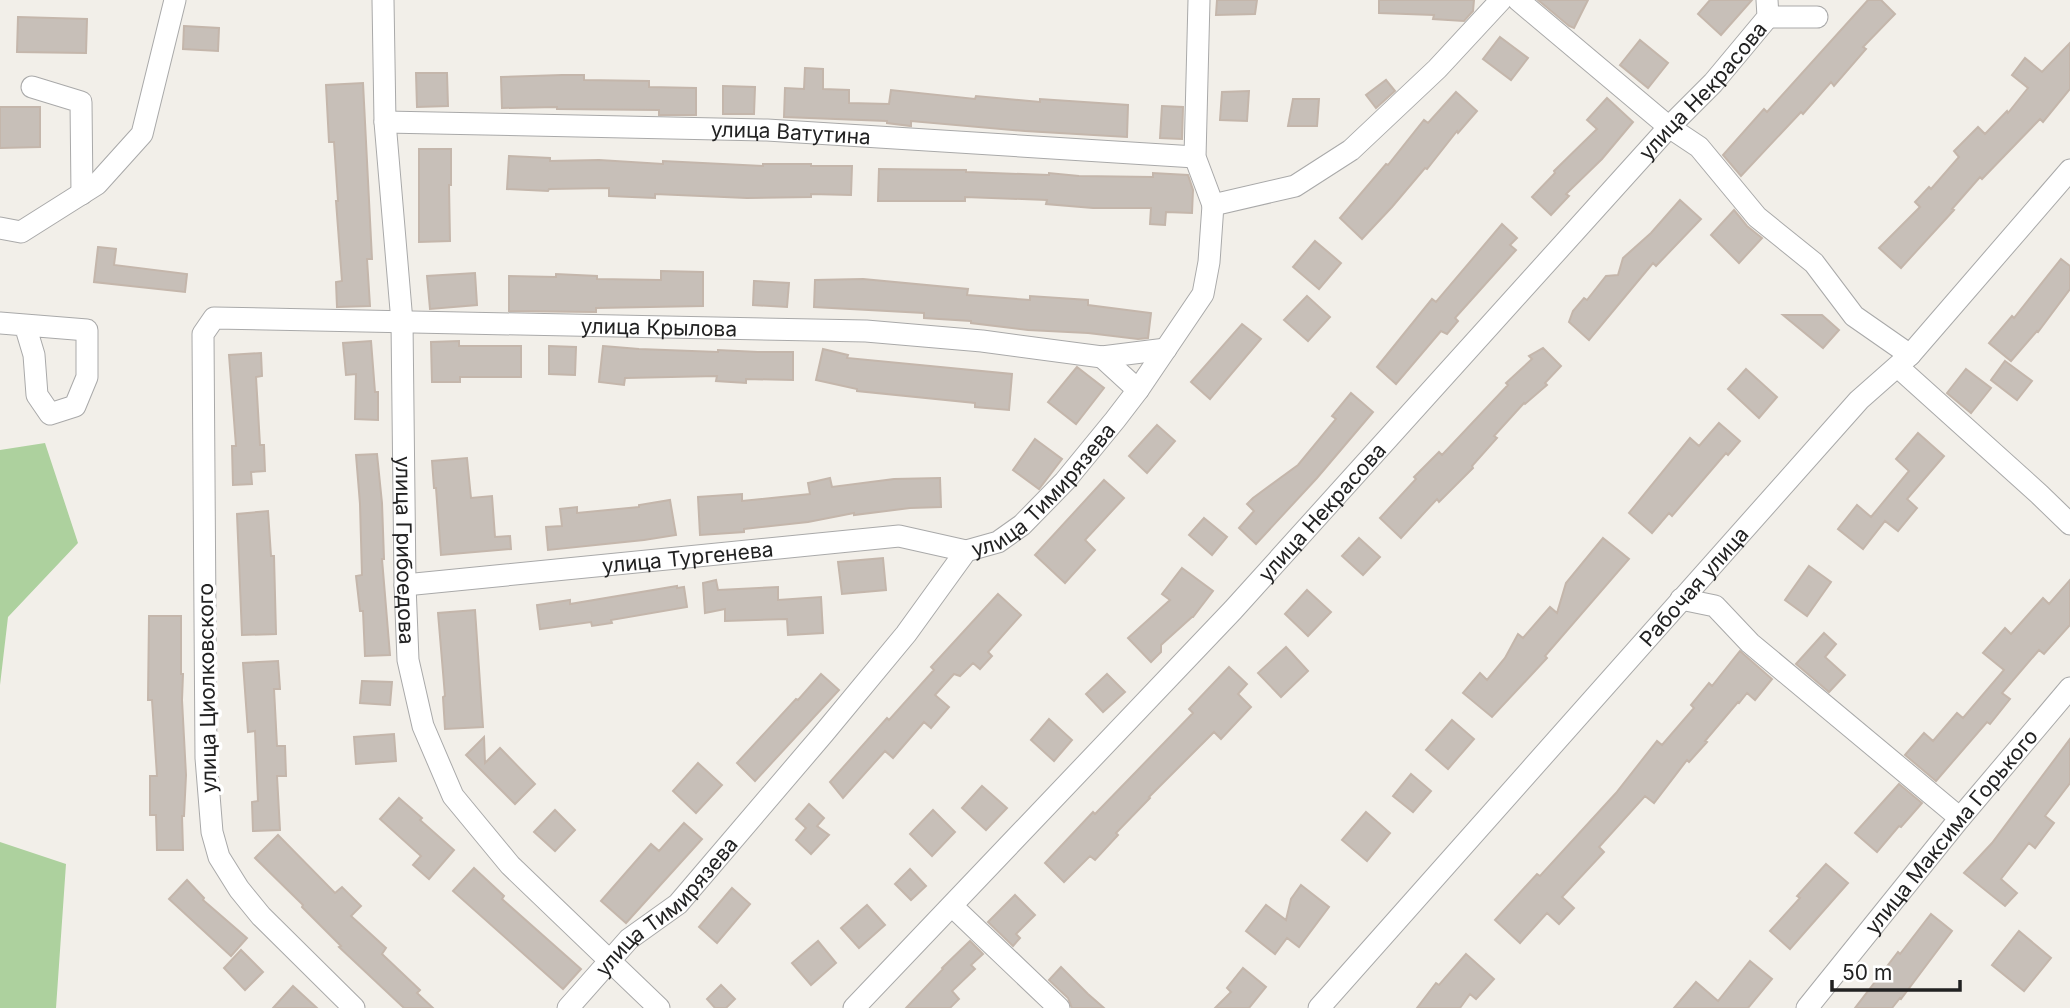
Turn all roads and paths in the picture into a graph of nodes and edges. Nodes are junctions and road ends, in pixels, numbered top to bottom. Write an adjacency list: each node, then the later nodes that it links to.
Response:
1 (175, 0): 13 (street)
2 (383, 0): 9 (street, улица Грибоедова)
3 (1199, 0): 11 (street)
4 (1501, 0): 14 (street)
5 (1518, 0): 10 (street)
6 (1767, 9): 7 (street); 10 (street, улица Некрасова)
7 (1817, 17)
8 (32, 87): 13 (street)
9 (385, 122): 11 (street, улица Ватутина); 17 (street, улица Грибоедова)
10 (1669, 127): 22 (street); 32 (street, улица Некрасова)
11 (1195, 157): 14 (street)
12 (2070, 170): 22 (street, Рабочая улица)
13 (82, 194): 15 (street)
14 (1213, 205): 20 (street, улица Тимирязева)
15 (0, 228)
16 (214, 318): 17 (street, улица Крылова); 34 (street, улица Циолковского)
17 (402, 322): 21 (street, улица Крылова); 27 (street, улица Грибоедова)
18 (0, 323): 19 (street)
19 (25, 325)
20 (1166, 349): 21 (street, улица Крылова); 23 (street, улица Тимирязева)
21 (1102, 358): 23 (street)
22 (1904, 361): 24 (street); 26 (street, Рабочая улица)
23 (1138, 390): 25 (street, улица Тимирязева)
24 (2070, 524)
25 (966, 551): 27 (street, улица Тургенева); 33 (street, улица Тимирязева)
26 (1714, 565): 28 (street, Рабочая улица); 29 (street)
27 (405, 585): 33 (street, улица Грибоедова)
28 (1681, 600): 29 (street); 39 (street, Рабочая улица)
29 (1715, 606): 31 (street)
30 (2070, 688): 31 (street, улица Максима Горького)
31 (1960, 818): 40 (street, улица Максима Горького)
32 (952, 906): 37 (street, улица Некрасова); 38 (street)
33 (611, 961): 35 (street, улица Тимирязева); 36 (street, улица Грибоедова)
34 (354, 1008)
35 (568, 1008)
36 (659, 1008)
37 (854, 1008)
38 (1059, 1008)
39 (1319, 1008)
40 (1807, 1008)

